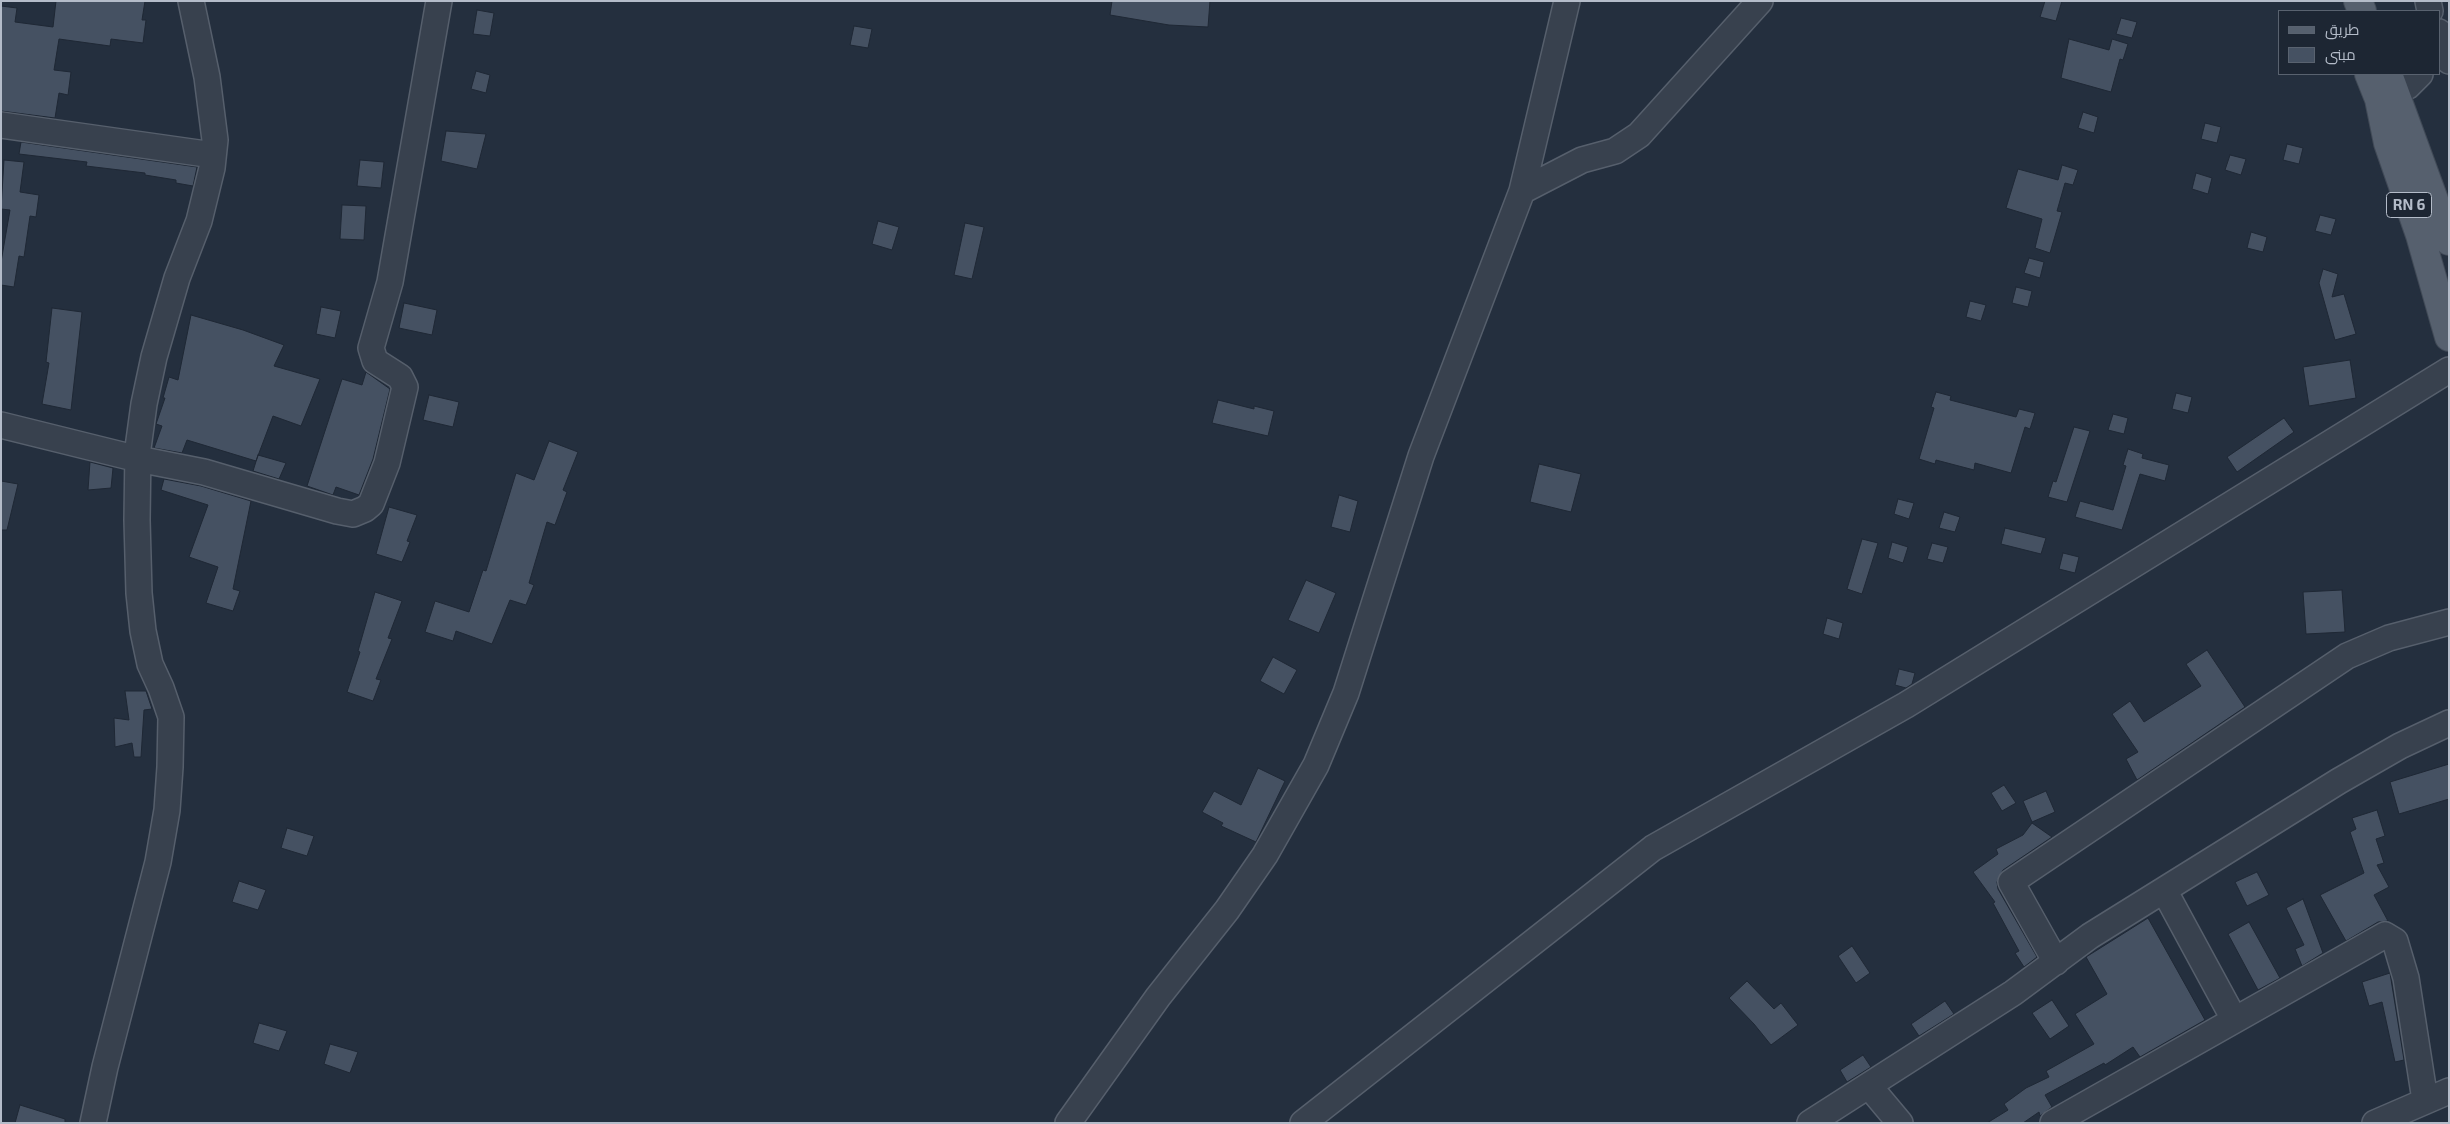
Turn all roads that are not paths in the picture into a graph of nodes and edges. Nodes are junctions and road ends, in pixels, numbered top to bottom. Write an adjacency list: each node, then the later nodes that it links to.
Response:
1 (192, 1): 11 (street)
2 (438, 1): 17 (street)
3 (1567, 1): 12 (street)
4 (1760, 1): 12 (street)
5 (2440, 35): 6 (street)
6 (2449, 61)
7 (2371, 75): 9 (main road, RN 6)
8 (2419, 75): 9 (street)
9 (2387, 89): 13 (main road, RN 6); 14 (main road, RN 6)
10 (1, 125): 11 (street)
11 (213, 155): 17 (street)
12 (1522, 191): 27 (street)
13 (2448, 238)
14 (2449, 337)
15 (2449, 370): 28 (street)
16 (1, 425): 17 (street)
17 (138, 459): 26 (street)
18 (2449, 622): 21 (street)
19 (2449, 723): 20 (street)
20 (2164, 890): 21 (street); 22 (street)
21 (2056, 962): 23 (street)
22 (2234, 1019): 25 (street); 31 (street)
23 (1869, 1086): 29 (street); 30 (street)
24 (2449, 1091): 25 (street)
25 (2425, 1100): 32 (street)
26 (93, 1123)
27 (1068, 1123)
28 (1303, 1123)
29 (1810, 1123)
30 (1900, 1123)
31 (2053, 1123)
32 (2376, 1123)

